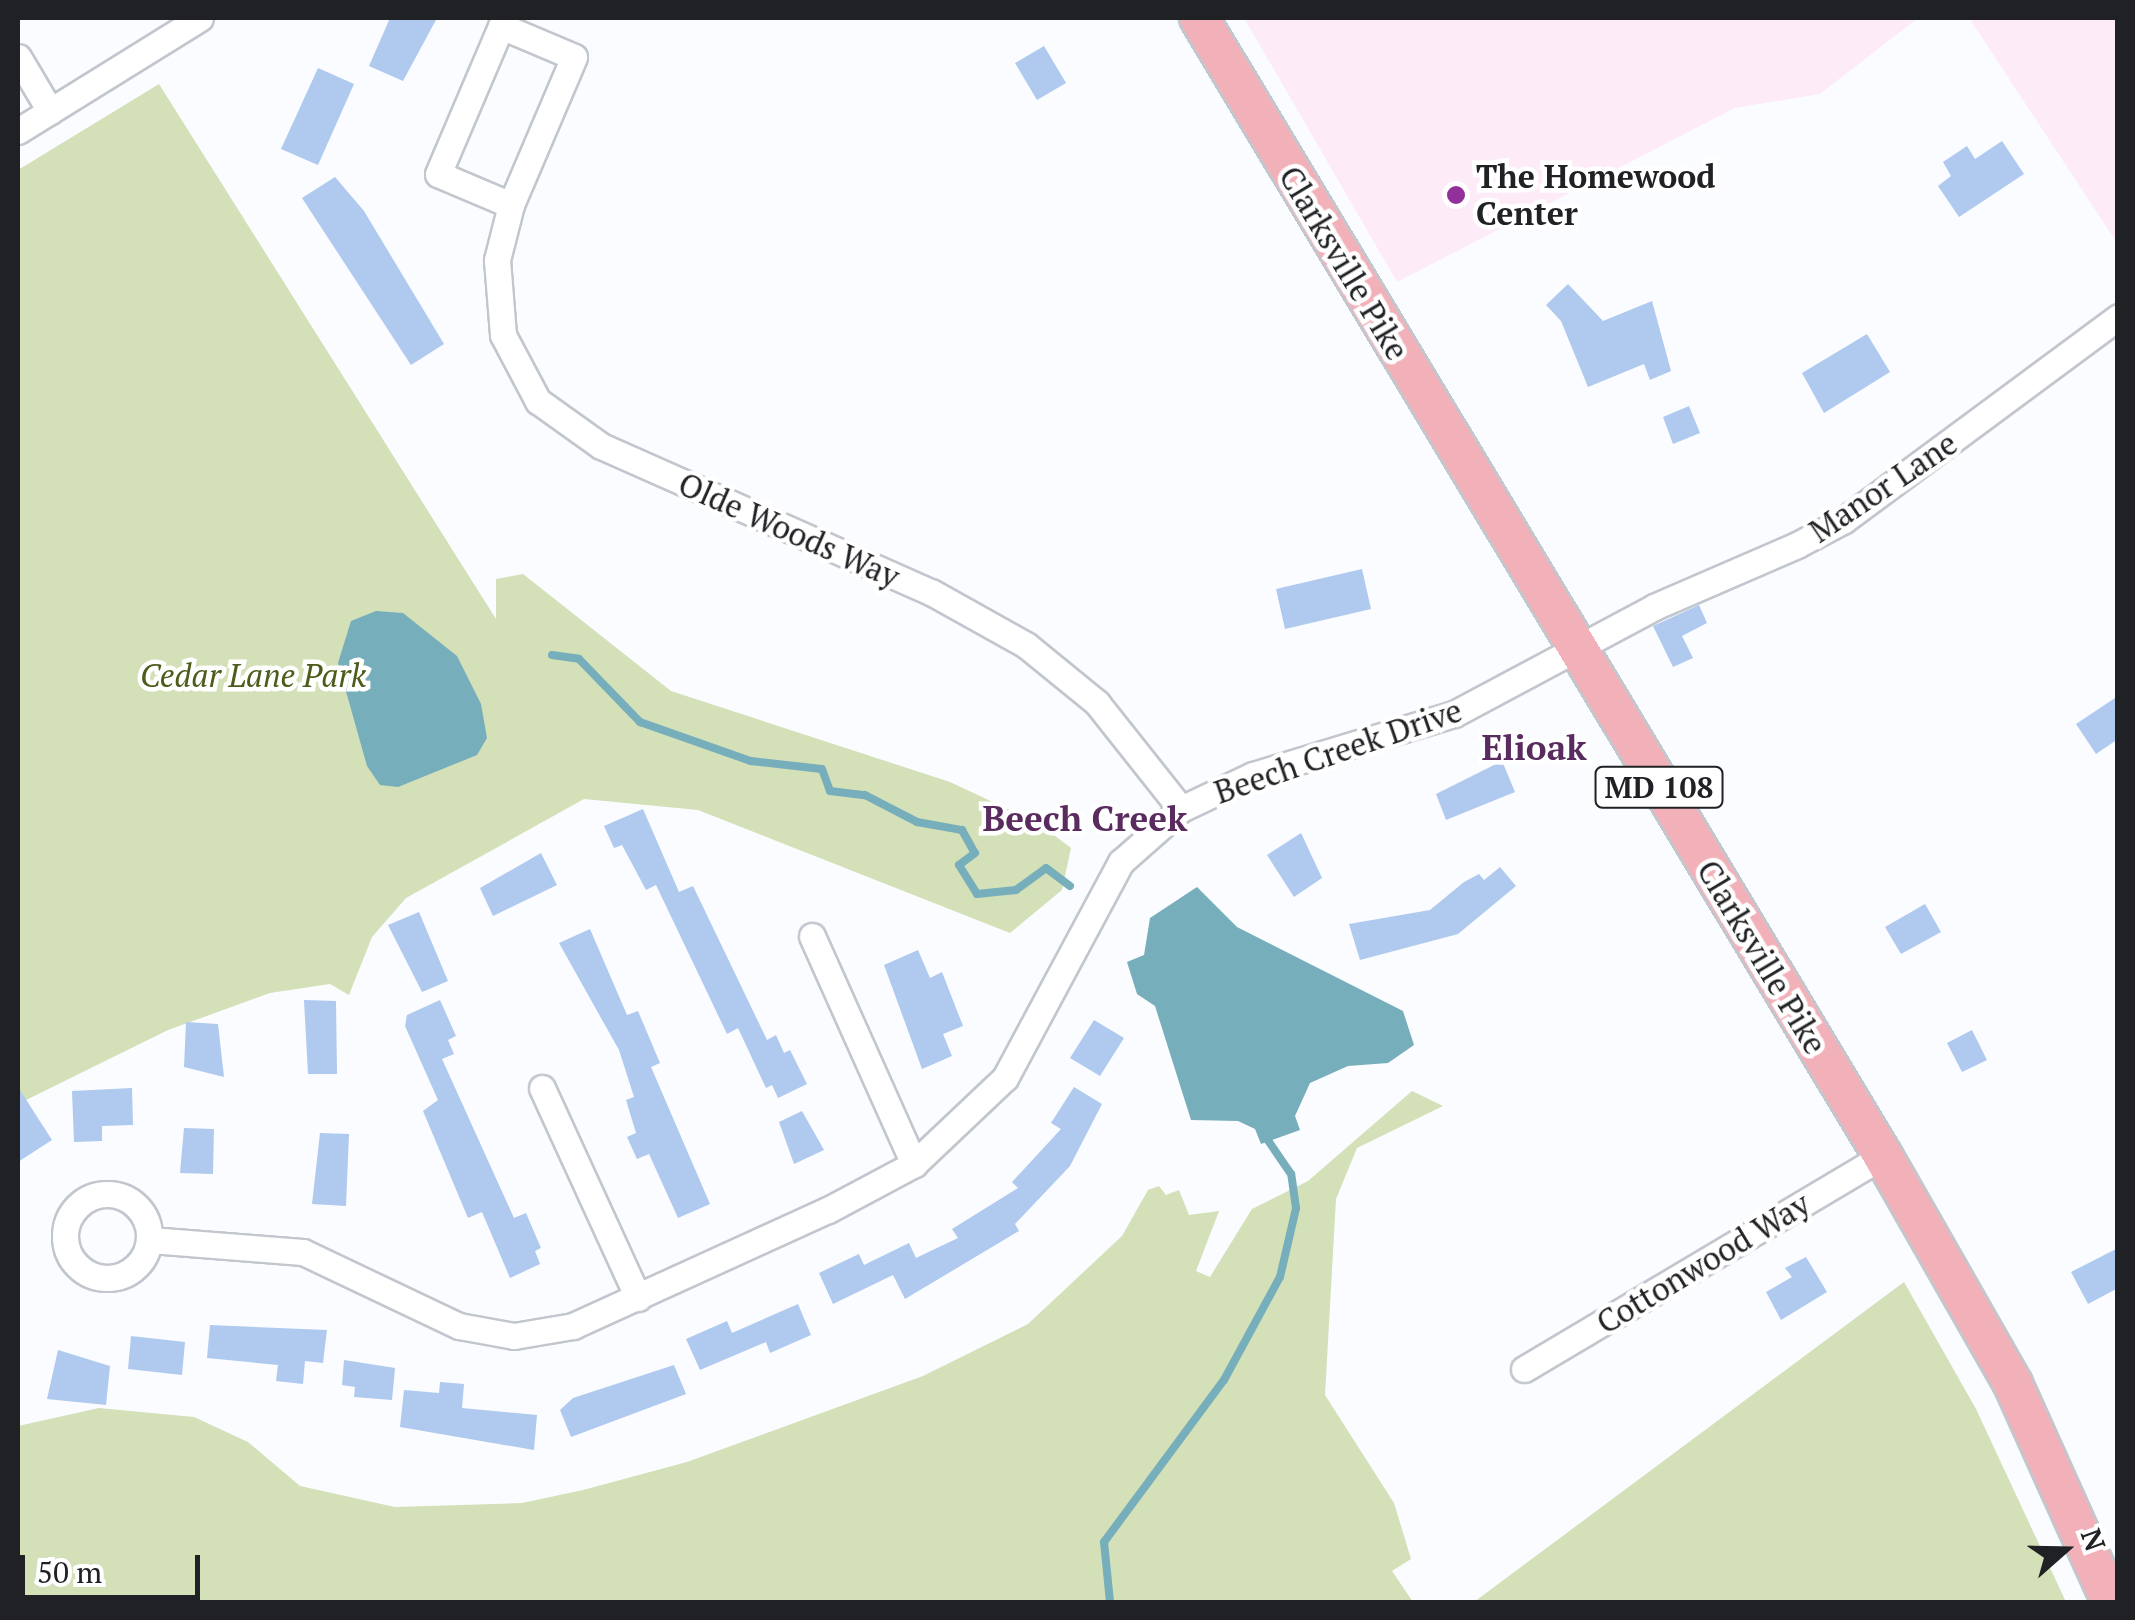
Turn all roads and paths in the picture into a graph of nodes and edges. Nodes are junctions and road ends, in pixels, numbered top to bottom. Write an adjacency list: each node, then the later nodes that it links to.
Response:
1 (200, 18): 4 (street)
2 (1199, 18): 8 (main road, Clarksville Pike / MD 108)
3 (18, 57): 4 (street)
4 (50, 111): 5 (street)
5 (18, 131)
6 (511, 205): 6 (street, Olde Woods Way); 9 (street, Olde Woods Way)
7 (2118, 316): 8 (street, Manor Lane)
8 (1576, 652): 9 (street, Beech Creek Drive); 12 (main road, Clarksville Pike / MD 108)
9 (1180, 809): 13 (street, Beech Creek Drive)
10 (812, 936): 13 (street)
11 (542, 1088): 15 (street)
12 (1883, 1156): 16 (street, Cottonwood Way); 17 (main road, Clarksville Pike / MD 108)
13 (914, 1164): 15 (street, Beech Creek Drive)
14 (150, 1240): 15 (street, Beech Creek Drive)
15 (638, 1298)
16 (1524, 1370)
17 (2111, 1602)

